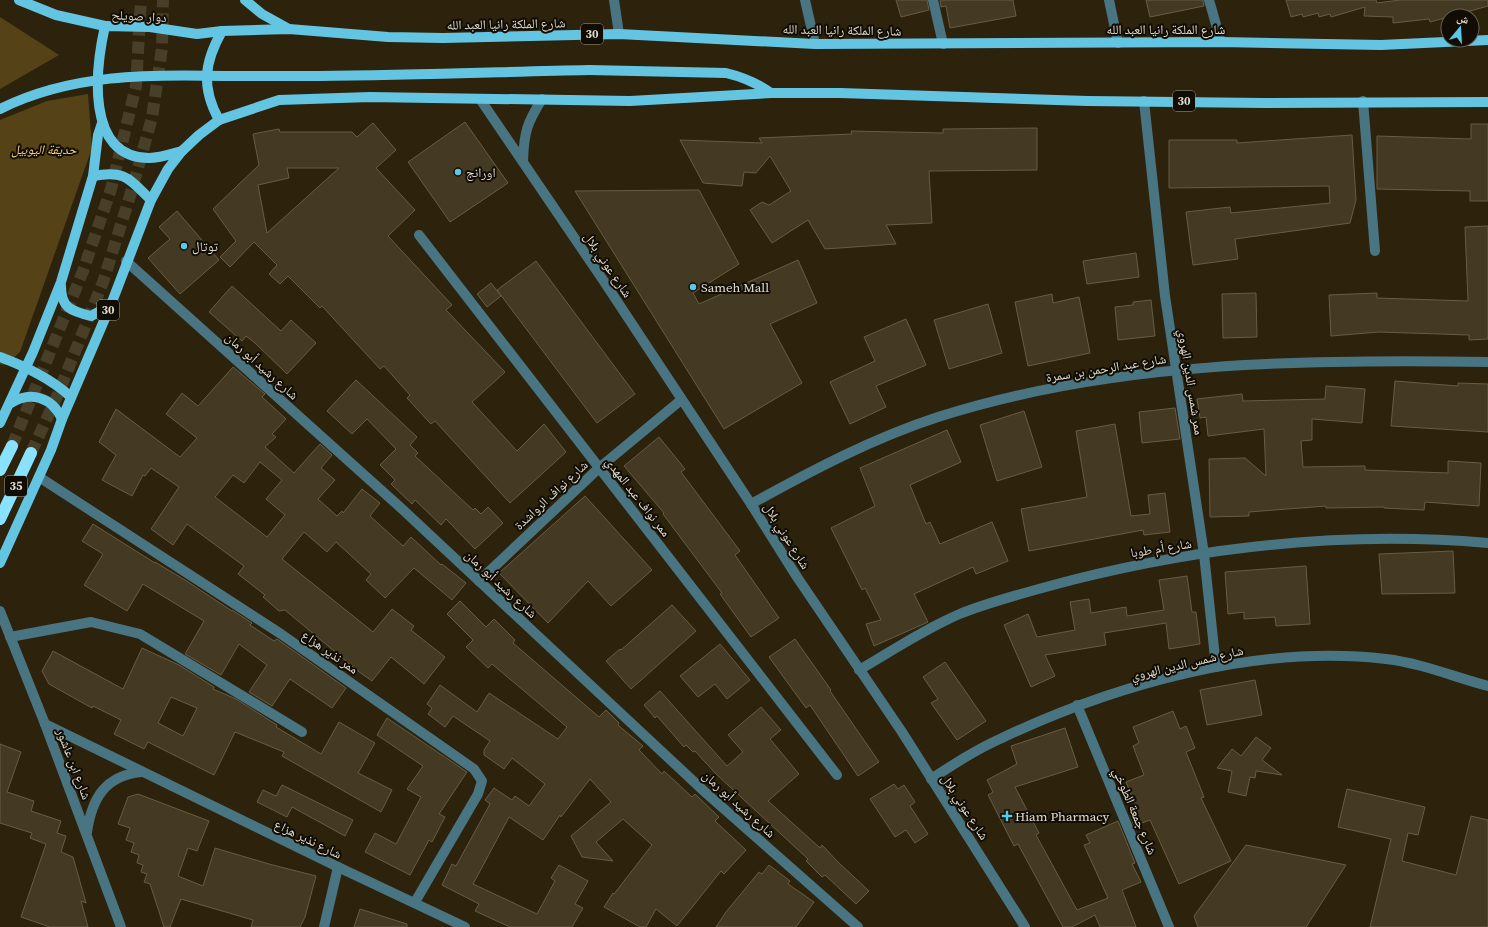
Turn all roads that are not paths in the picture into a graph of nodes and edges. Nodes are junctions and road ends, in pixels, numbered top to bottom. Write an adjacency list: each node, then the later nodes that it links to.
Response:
1 (19, 0): 8 (main road, 30)
2 (245, 0): 9 (main road)
3 (614, 0): 12 (street)
4 (805, 0): 16 (street)
5 (933, 0): 17 (street)
6 (1109, 0): 15 (street)
7 (1209, 0): 14 (street)
8 (105, 26): 11 (main road, دوار صويلح / 30); 26 (main road, دوار صويلح)
9 (290, 29): 10 (main road, شارع الملكة رانيا العبد الله / 30); 12 (main road, شارع الملكة رانيا العبد الله / 30)
10 (222, 31): 11 (main road, شارع الملكة رانيا العبد الله / 30); 25 (main road)
11 (197, 34)
12 (619, 34): 16 (main road, شارع الملكة رانيا العبد الله / 30)
13 (1488, 40): 14 (main road, شارع الملكة رانيا العبد الله / 30)
14 (1221, 42): 15 (main road, شارع الملكة رانيا العبد الله / 30)
15 (1118, 43): 17 (main road, شارع الملكة رانيا العبد الله / 30)
16 (815, 44): 17 (main road, شارع الملكة رانيا العبد الله / 30)
17 (943, 44)
18 (771, 93): 20 (main road, 30); 21 (main road, 30); 24 (main road, bridge)
19 (480, 98): 20 (main road, 30); 25 (main road, 30); 28 (street, شارع عوني بلال)
20 (542, 99): 28 (street)
21 (1144, 101): 22 (main road, 30); 39 (street, ممر شمس الدين الهروي)
22 (1363, 102): 23 (main road, 30); 32 (street)
23 (1488, 102)
24 (0, 109)
25 (219, 120): 27 (main road)
26 (102, 123): 27 (main road, دوار صويلح); 29 (main road)
27 (182, 152): 30 (main road)
28 (523, 161): 41 (street, شارع عوني بلال)
29 (93, 176): 30 (main road); 34 (main road)
30 (151, 200): 33 (main road, 30)
31 (419, 235): 47 (street, ممر نواف عبد المهدي)
32 (1376, 251)
33 (126, 261): 35 (main road, 30); 55 (street, شارع رشيد أبو رمان)
34 (61, 282): 35 (main road); 38 (main road)
35 (112, 302): 40 (main road, 30)
36 (0, 358): 38 (main road)
37 (1488, 362): 39 (street, شارع عبد الرحمن بن سمرة)
38 (25, 367): 40 (main road); 42 (main road)
39 (1176, 370): 50 (street, شارع عبد الرحمن بن سمرة); 53 (street, ممر شمس الدين الهروي)
40 (71, 397): 43 (main road, 30)
41 (681, 400): 47 (street, شارع نواف الرواشدة); 50 (street, شارع عوني بلال)
42 (11, 403): 43 (main road); 44 (main road)
43 (62, 419): 49 (main road)
44 (0, 423)
45 (12, 446): 48 (highway, 35)
46 (31, 453): 51 (highway, 35)
47 (599, 468): 55 (street, شارع نواف الرواشدة); 65 (street, ممر نواف عبد المهدي)
48 (0, 470)
49 (39, 477): 54 (main road); 69 (street, ممر نذير هزاع)
50 (751, 504): 59 (street, شارع عوني بلال)
51 (0, 519)
52 (1488, 544): 53 (street, شارع أم طوبا)
53 (1204, 554): 58 (street, ممر شمس الدين الهروي); 59 (street, شارع أم طوبا)
54 (0, 563)
55 (479, 581): 73 (street, شارع رشيد أبو رمان)
56 (0, 611): 57 (street, شارع ابن عاشور)
57 (10, 637): 62 (street, شارع ابن عاشور); 63 (street)
58 (1216, 667): 60 (street, شارع شمس الدين الهروي); 61 (street, شارع شمس الدين الهروي)
59 (859, 670): 66 (street, شارع عوني بلال)
60 (1488, 686)
61 (1077, 705): 66 (street, شارع شمس الدين الهروي); 75 (street, شارع جمعة الطوخي)
62 (45, 724): 64 (street, شارع نذير هزاع); 67 (street, شارع ابن عاشور)
63 (302, 732)
64 (141, 772): 67 (street); 68 (street, شارع نذير هزاع)
65 (837, 775)
66 (931, 779): 74 (street, شارع عوني بلال)
67 (87, 834): 70 (street, شارع ابن عاشور)
68 (338, 867): 69 (street, شارع نذير هزاع); 71 (street)
69 (415, 902): 72 (street, شارع نذير هزاع)
70 (121, 927)
71 (324, 927)
72 (465, 927)
73 (858, 927)
74 (1025, 927)
75 (1169, 927)

